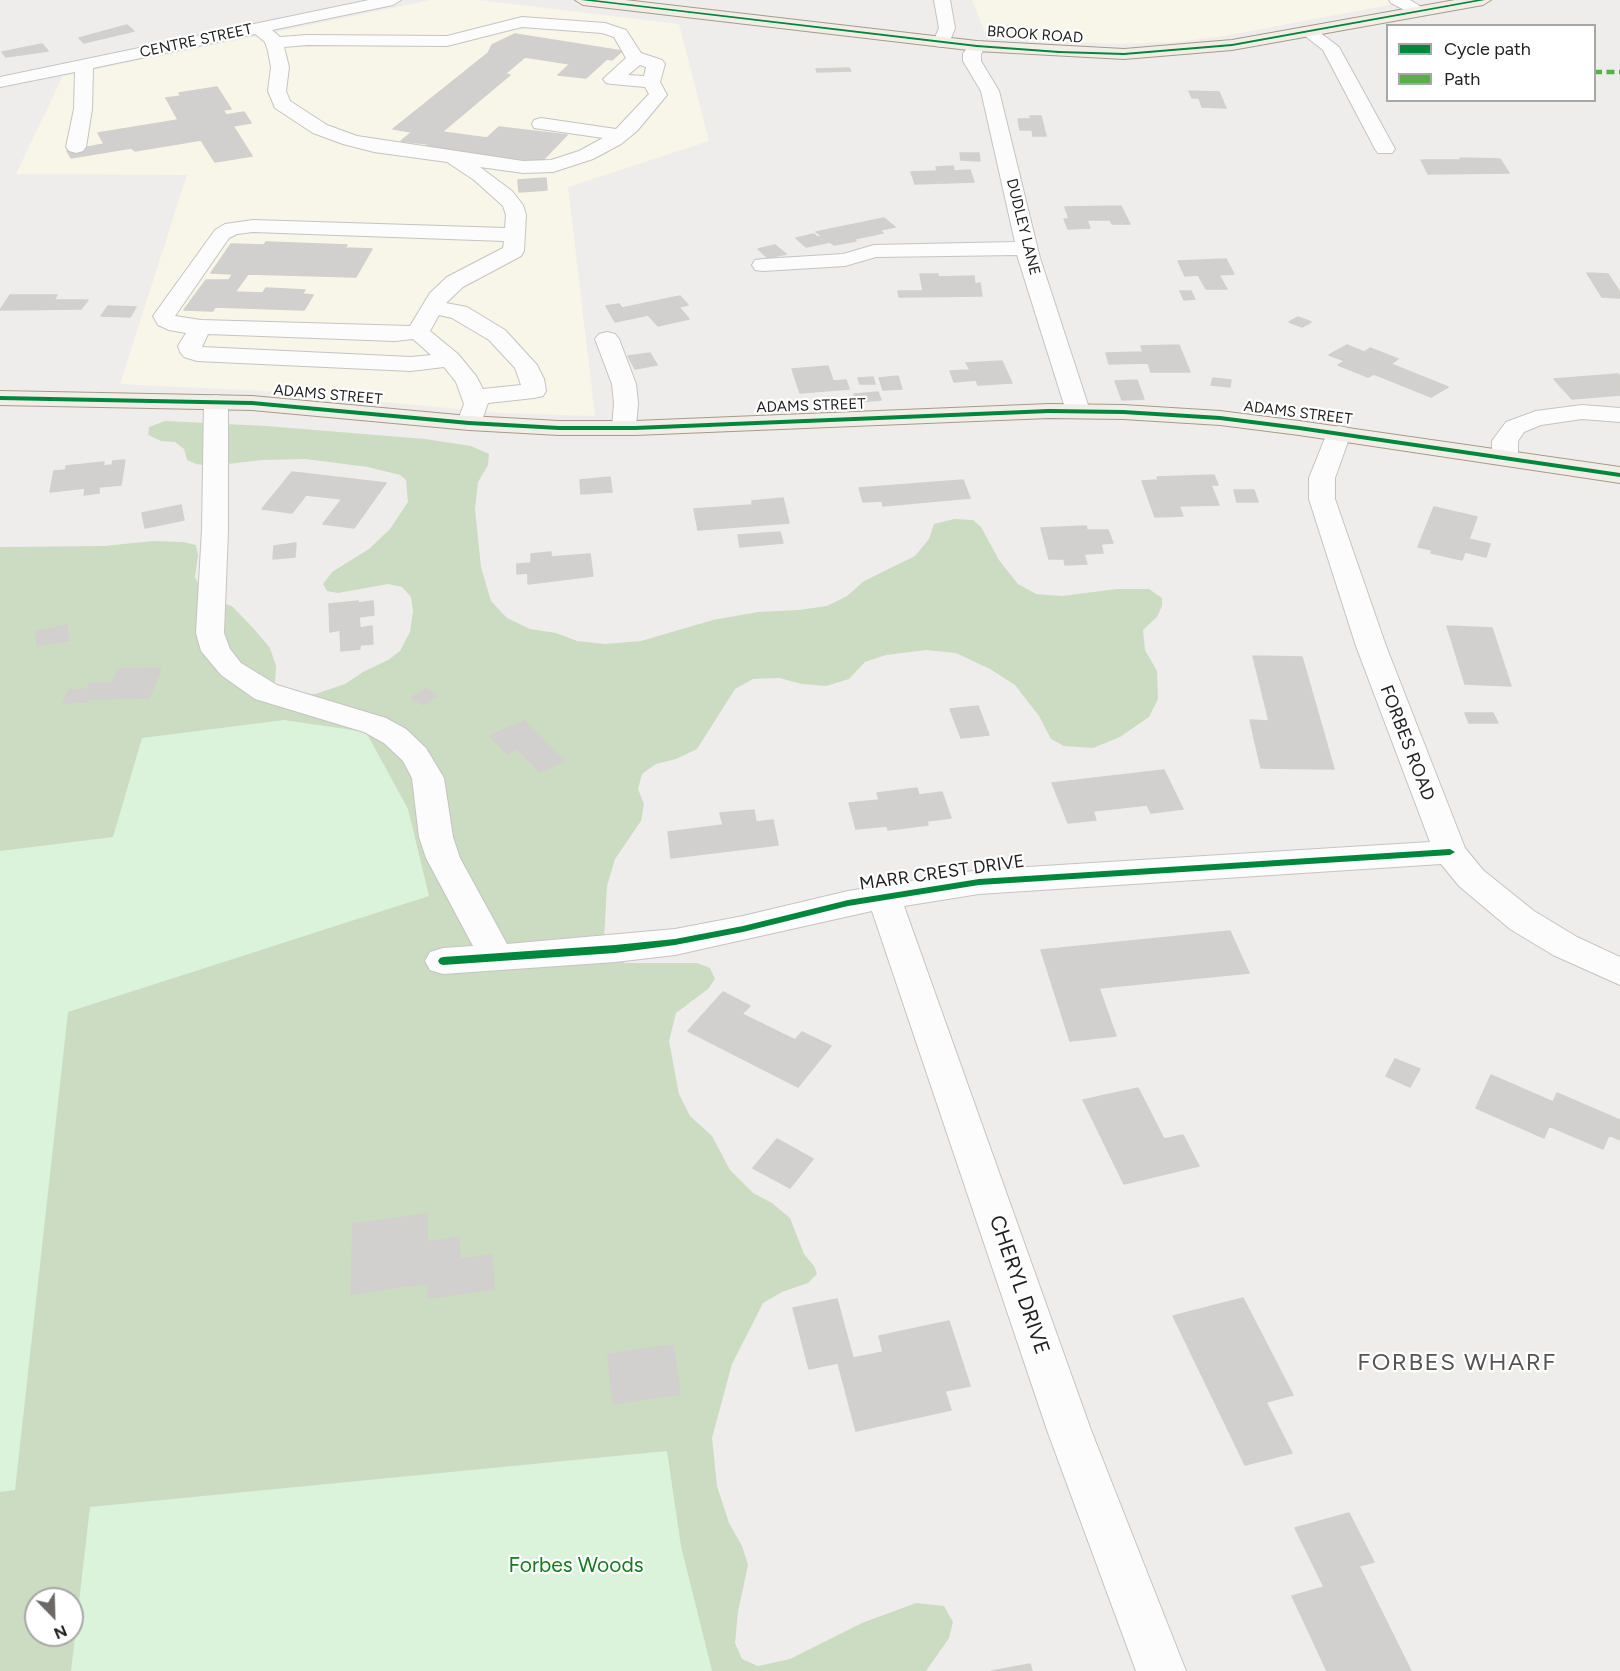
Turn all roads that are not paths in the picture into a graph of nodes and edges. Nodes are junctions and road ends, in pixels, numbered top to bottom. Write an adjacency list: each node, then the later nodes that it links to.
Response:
1 (393, 0): 7 (street, CENTRE STREET)
2 (583, 0): 9 (main road, BROOK ROAD)
3 (942, 0): 9 (street)
4 (1397, 0): 6 (street)
5 (1483, 0): 6 (main road, BROOK ROAD)
6 (1420, 12): 8 (main road, BROOK ROAD)
7 (258, 28): 10 (street); 13 (street, CENTRE STREET)
8 (1308, 32): 11 (main road, BROOK ROAD); 19 (street)
9 (942, 42): 11 (main road, BROOK ROAD)
10 (274, 43): 12 (street); 20 (street)
11 (977, 46): 24 (street, DUDLEY LANE)
12 (636, 59): 15 (street); 15 (street)
13 (84, 64): 14 (street, CENTRE STREET); 18 (street)
14 (0, 82)
15 (651, 82): 17 (street)
16 (541, 124): 17 (street)
17 (621, 135): 21 (street)
18 (76, 147)
19 (1385, 149)
20 (439, 155): 21 (street); 22 (street)
21 (523, 167): 22 (street)
22 (490, 183): 23 (street)
23 (515, 235): 26 (street); 27 (street)
24 (1026, 248): 25 (street); 34 (street, DUDLEY LANE)
25 (763, 265)
26 (432, 307): 28 (street); 31 (street)
27 (201, 327): 28 (street); 30 (street)
28 (418, 332): 30 (street)
29 (607, 339): 37 (street)
30 (450, 358): 31 (street)
31 (474, 397): 36 (street)
32 (0, 398): 33 (main road, ADAMS STREET)
33 (216, 402): 36 (main road, ADAMS STREET); 43 (street)
34 (1078, 411): 37 (main road, ADAMS STREET); 38 (main road, ADAMS STREET)
35 (1620, 415): 39 (street)
36 (469, 423): 37 (main road, ADAMS STREET)
37 (624, 428)
38 (1339, 433): 39 (main road, ADAMS STREET); 41 (street, FORBES ROAD)
39 (1505, 457): 40 (main road, ADAMS STREET)
40 (1620, 476)
41 (1450, 852): 42 (street, MARR CREST DRIVE); 45 (street, FORBES ROAD)
42 (884, 897): 43 (street, MARR CREST DRIVE); 46 (street, CHERYL DRIVE)
43 (497, 957): 44 (street, MARR CREST DRIVE)
44 (443, 961)
45 (1620, 972)
46 (1161, 1671)

